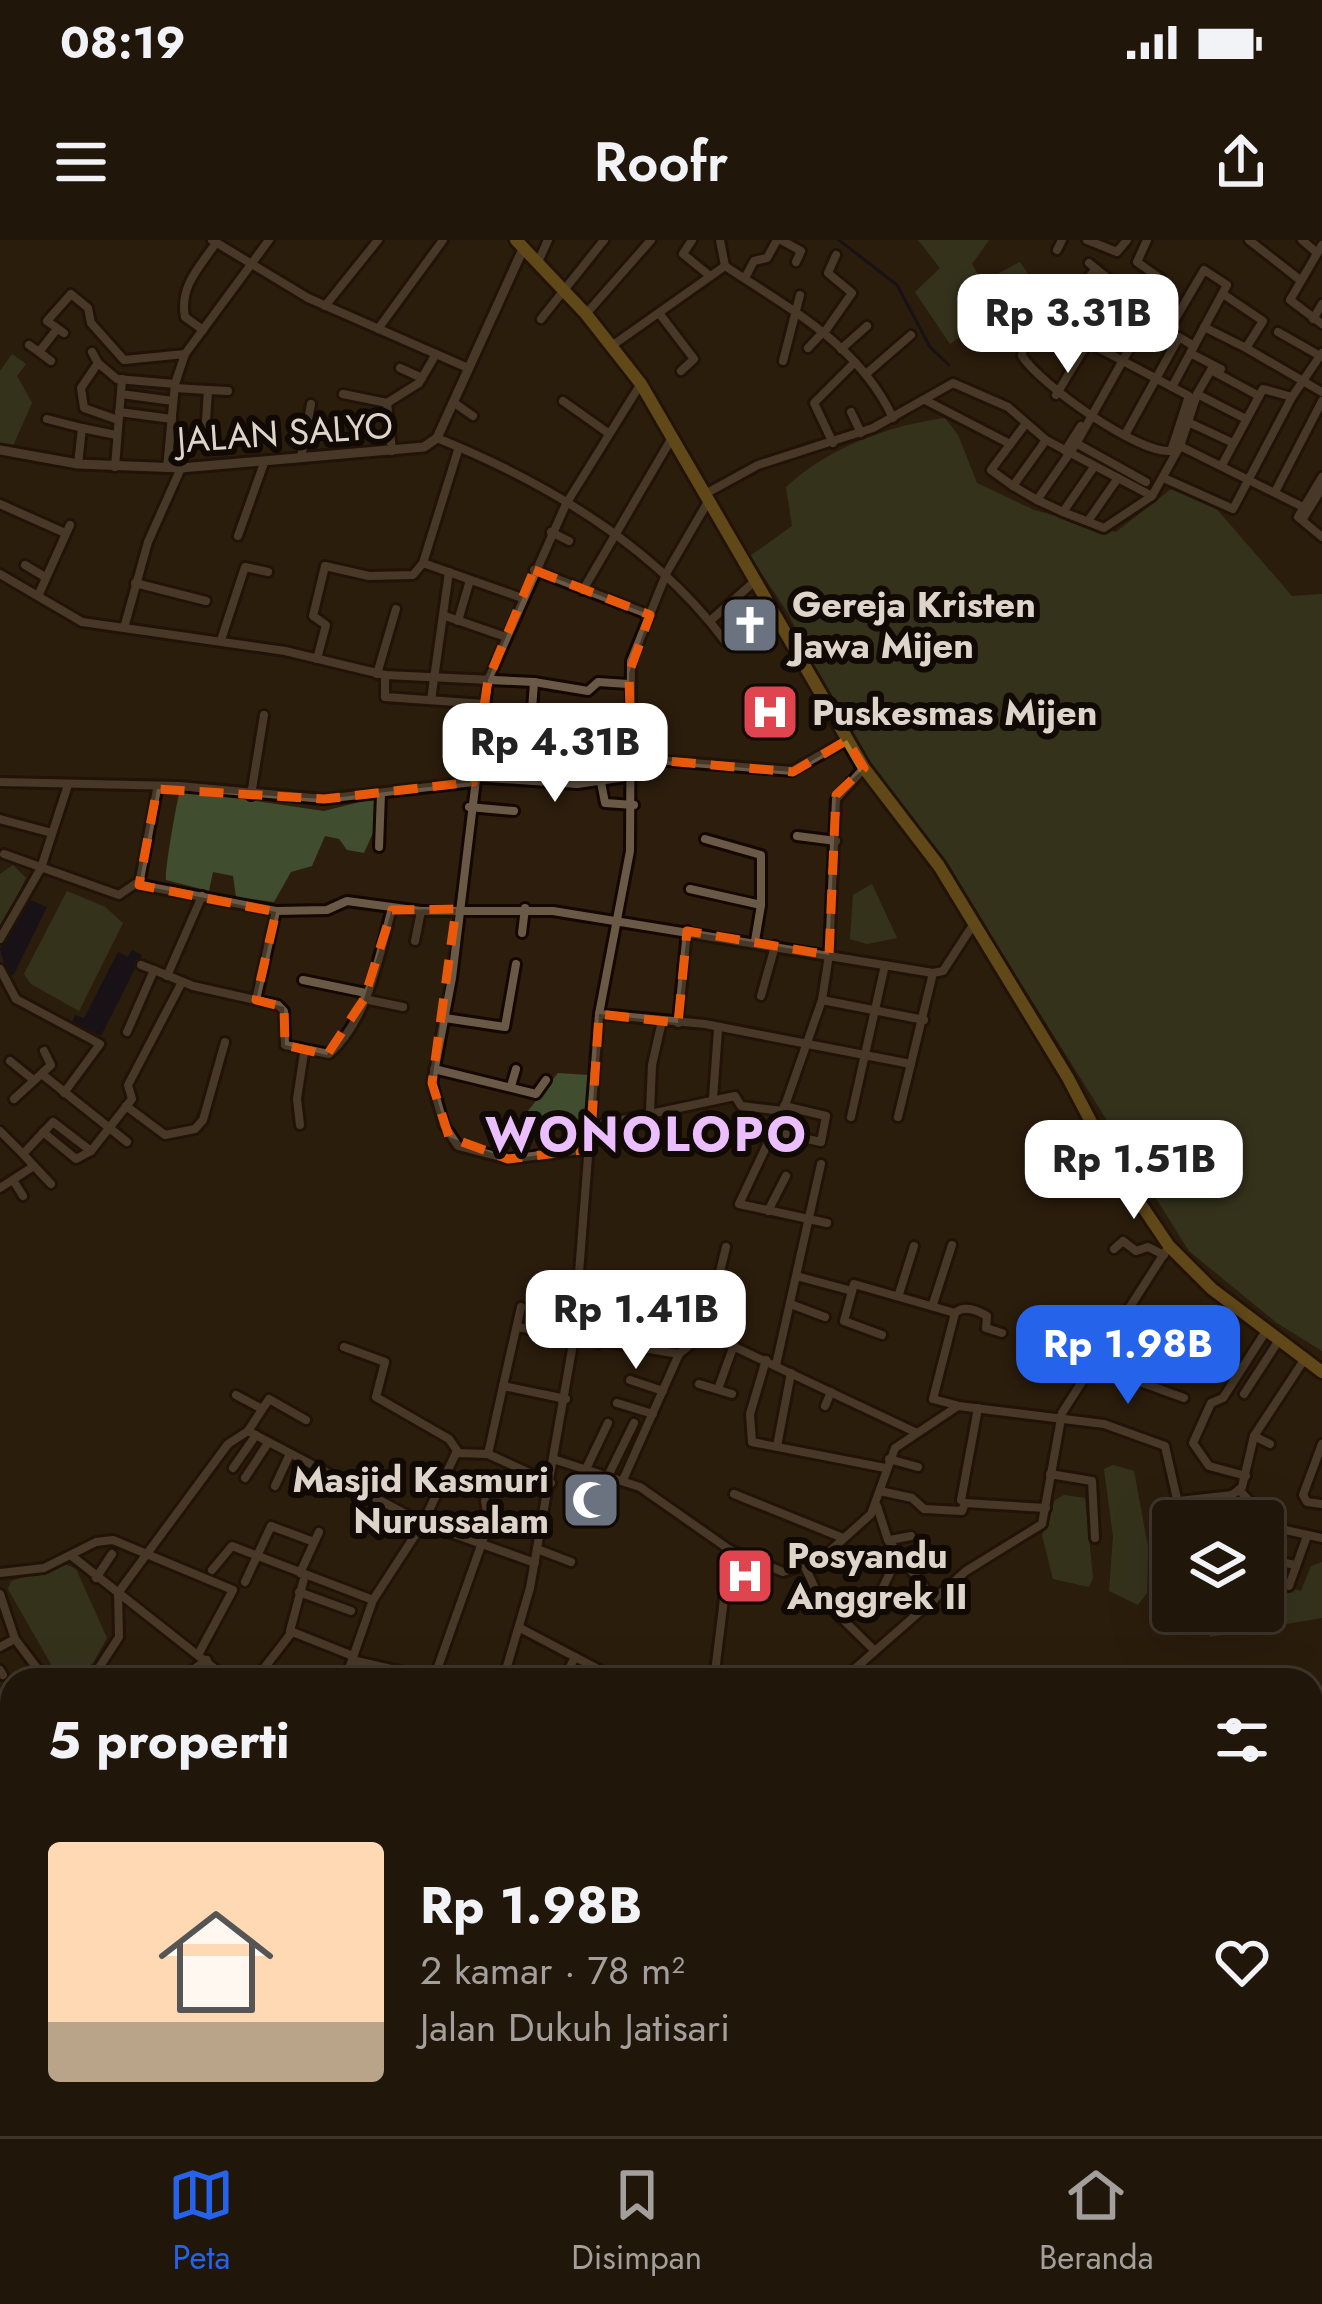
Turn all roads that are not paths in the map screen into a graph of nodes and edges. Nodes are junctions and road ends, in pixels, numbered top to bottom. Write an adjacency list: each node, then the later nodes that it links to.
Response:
1 (269, 240): 21 (street)
2 (378, 240): 34 (street)
3 (443, 240): 45 (street)
4 (548, 240): 20 (street)
5 (604, 240): 28 (street)
6 (651, 240): 39 (street)
7 (692, 240): 23 (street)
8 (720, 240): 22 (street)
9 (779, 240): 19 (street); 24 (street)
10 (1087, 240): 11 (street)
11 (1127, 240)
12 (1148, 240): 25 (street)
13 (1249, 240): 26 (street)
14 (1302, 240): 17 (street)
15 (214, 241): 21 (street); 46 (street)
16 (520, 244): 20 (main road); 72 (street, JALAN SALYO)
17 (1319, 248): 26 (street)
18 (836, 255): 47 (street)
19 (796, 262)
20 (538, 263): 28 (main road)
21 (251, 265): 34 (street); 46 (street)
22 (725, 266): 23 (street); 24 (street)
23 (711, 277): 38 (street)
24 (745, 278): 36 (street)
25 (1161, 280)
26 (1300, 280): 41 (street)
27 (1083, 284): 29 (street); 32 (street); 35 (street)
28 (564, 289): 39 (main road); 40 (street)
29 (1120, 289): 32 (street); 37 (street)
30 (1223, 294): 43 (street); 44 (street); 57 (street)
31 (800, 295): 36 (street)
32 (1112, 303): 50 (street)
33 (1322, 304): 41 (street)
34 (326, 306): 45 (street)
35 (1051, 307): 49 (street); 50 (street)
36 (795, 308): 47 (street); 68 (street)
37 (1148, 311): 44 (street); 66 (street)
38 (659, 313): 55 (street); 73 (street)
39 (586, 314): 55 (main road)
40 (541, 320)
41 (1317, 321)
42 (867, 326): 58 (street)
43 (1204, 327): 57 (street); 59 (street)
44 (1170, 328): 52 (street)
45 (378, 329): 63 (street)
46 (203, 330): 62 (street)
47 (824, 332): 56 (street); 58 (street)
48 (1278, 332): 64 (street)
49 (1033, 333): 65 (street); 88 (street)
50 (1095, 333): 53 (street)
51 (911, 335): 74 (street)
52 (1179, 337): 59 (street); 78 (street)
53 (1089, 343): 65 (street); 66 (street)
54 (28, 344): 60 (street)
55 (613, 345): 80 (main road)
56 (808, 347)
57 (1246, 348): 79 (street)
58 (841, 349): 69 (street)
59 (1192, 350): 75 (street); 82 (street)
60 (39, 352): 62 (street); 67 (street)
61 (92, 352): 70 (street)
62 (185, 354): 81 (street)
63 (436, 354): 72 (street); 76 (street)
64 (1321, 355): 79 (street)
65 (1079, 359): 88 (street)
66 (1122, 360): 78 (street); 99 (street)
67 (51, 361)
68 (783, 361)
69 (855, 362): 74 (street); 118 (street)
70 (98, 363): 77 (street); 100 (street)
71 (400, 368): 76 (street)
72 (468, 368): 95 (street, JALAN SALYO)
73 (681, 371)
74 (866, 374): 102 (street)
75 (1234, 377)
76 (422, 378): 97 (street)
77 (122, 379): 81 (street); 85 (street)
78 (1157, 379): 82 (street); 111 (street)
79 (1303, 381): 90 (street); 91 (street)
80 (641, 384): 109 (street); 113 (main road)
81 (175, 386): 83 (street); 93 (street)
82 (1172, 387): 111 (street)
83 (208, 390): 84 (street); 114 (street)
84 (228, 391)
85 (121, 394): 93 (street); 100 (street)
86 (343, 394): 97 (street)
87 (1197, 394): 89 (street); 103 (street); 106 (street)
88 (1056, 395): 99 (street)
89 (1259, 396): 91 (street); 103 (street)
90 (1322, 396): 141 (street)
91 (1292, 397): 137 (street)
92 (563, 400): 109 (street)
93 (173, 401): 105 (street)
94 (927, 401): 102 (street); 107 (street); 120 (street)
95 (453, 402): 101 (street); 115 (street, JALAN SALYO)
96 (311, 404): 126 (street)
97 (387, 404): 124 (street)
98 (851, 412): 110 (street)
99 (1091, 415): 111 (street); 117 (street)
100 (118, 416): 105 (street); 112 (street)
101 (473, 416)
102 (892, 418): 110 (street)
103 (1246, 418): 119 (street)
104 (47, 419): 108 (street)
105 (172, 419): 132 (street)
106 (1189, 422): 119 (street); 121 (street)
107 (1024, 426): 116 (street); 120 (street)
108 (82, 428): 112 (street); 128 (street)
109 (608, 433): 146 (street)
110 (861, 433): 118 (street)
111 (1126, 433)
112 (116, 435): 131 (street)
113 (674, 436): 142 (main road); 152 (street)
114 (205, 437)
115 (437, 438): 122 (street); 124 (street, JALAN SALYO)
116 (1046, 440): 125 (street); 139 (street)
117 (1074, 442): 125 (street); 138 (street)
118 (832, 443): 142 (street)
119 (1233, 443): 129 (street)
120 (1010, 444): 139 (street)
121 (1180, 446): 129 (street); 136 (street)
122 (458, 447): 146 (street); 156 (street)
123 (0, 451): 128 (street, JALAN SALYO)
124 (392, 451): 126 (street, JALAN SALYO)
125 (1067, 452): 130 (street); 144 (street)
126 (301, 459): 127 (street, JALAN SALYO)
127 (264, 463): 133 (street, JALAN SALYO); 153 (street)
128 (78, 464): 131 (street, JALAN SALYO)
129 (1222, 466): 137 (street)
130 (1094, 467): 135 (street); 148 (street)
131 (115, 468): 132 (street, JALAN SALYO)
132 (166, 468): 133 (street, JALAN SALYO)
133 (181, 468): 166 (street)
134 (1322, 477): 147 (street)
135 (1118, 478): 143 (street); 150 (street)
136 (1166, 478): 137 (street); 143 (street)
137 (1248, 480): 141 (street)
138 (1146, 482)
139 (1012, 486): 144 (street)
140 (1322, 488): 149 (street)
141 (1275, 492): 147 (street)
142 (708, 495): 161 (street); 165 (main road)
143 (1152, 496): 150 (street)
144 (1037, 500): 148 (street)
145 (0, 504): 162 (street)
146 (566, 504): 151 (street); 152 (street)
147 (1303, 508): 149 (street)
148 (1063, 512): 150 (street)
149 (1301, 520): 154 (street)
150 (1088, 521)
151 (551, 532): 155 (street); 158 (street)
152 (612, 534): 161 (street); 167 (street)
153 (238, 536)
154 (1322, 537)
155 (569, 542)
156 (423, 562): 160 (street); 180 (street)
157 (25, 565): 162 (street)
158 (534, 570): 167 (street); 169 (street)
159 (268, 572): 178 (street)
160 (449, 572): 164 (street); 173 (street)
161 (667, 572): 172 (street); 175 (street)
162 (45, 577): 168 (street)
163 (1, 578): 168 (street)
164 (470, 580): 169 (street); 174 (street)
165 (756, 580): 175 (street); 190 (main road)
166 (135, 584): 170 (street); 176 (street)
167 (583, 590): 172 (street)
168 (38, 596): 176 (street)
169 (522, 598): 177 (street)
170 (206, 601)
171 (396, 609): 181 (street)
172 (650, 615): 185 (street)
173 (442, 616): 174 (street); 182 (street)
174 (458, 621): 177 (street)
175 (710, 621): 179 (street)
176 (124, 628): 178 (street)
177 (506, 637): 183 (street)
178 (221, 640): 180 (street)
179 (725, 640)
180 (317, 659): 181 (street)
181 (381, 675): 182 (street); 186 (street)
182 (432, 677): 183 (street); 186 (street)
183 (488, 680): 184 (street); 187 (street)
184 (534, 682): 185 (street); 189 (street)
185 (628, 684): 191 (street)
186 (431, 700): 187 (street)
187 (484, 704): 194 (street)
188 (264, 716): 200 (street)
189 (530, 738)
190 (847, 740): 191 (street); 192 (main road)
191 (631, 758): 193 (street)
192 (863, 768): 208 (street); 222 (main road)
193 (633, 776): 196 (street); 201 (street)
194 (473, 780): 196 (street); 199 (street); 202 (street)
195 (0, 782): 197 (street)
196 (601, 782): 201 (street)
197 (67, 788): 198 (street); 205 (street)
198 (157, 789): 200 (street); 212 (street)
199 (381, 794): 200 (street); 209 (street)
200 (251, 795)
201 (634, 805): 221 (street)
202 (469, 807): 203 (street); 218 (street)
203 (514, 811)
204 (0, 819): 205 (street)
205 (52, 833): 211 (street)
206 (796, 836): 208 (street)
207 (705, 839): 215 (street)
208 (836, 841): 229 (street)
209 (379, 847)
210 (4, 854): 211 (street)
211 (40, 868): 212 (street); 225 (street)
212 (140, 885): 214 (street)
213 (690, 889): 215 (street)
214 (202, 896): 219 (street); 236 (street)
215 (761, 905): 227 (street)
216 (392, 908): 219 (street); 220 (street); 239 (street)
217 (525, 908): 218 (street); 221 (street); 224 (street)
218 (456, 909): 220 (street); 246 (street)
219 (276, 910): 241 (street)
220 (421, 911): 226 (street)
221 (618, 919): 223 (street); 245 (street)
222 (974, 926): 235 (street); 297 (main road)
223 (687, 931): 227 (street); 249 (street)
224 (522, 933)
225 (0, 939)
226 (416, 940)
227 (755, 941): 228 (street)
228 (775, 946): 229 (street); 240 (street)
229 (830, 955): 232 (street); 242 (street)
230 (516, 964): 246 (street)
231 (141, 965): 234 (street)
232 (885, 965): 235 (street); 244 (street)
233 (0, 969): 265 (street)
234 (154, 970): 236 (street); 251 (street)
235 (933, 974): 247 (street)
236 (167, 976): 238 (street)
237 (303, 980): 239 (street)
238 (182, 982): 241 (street); 268 (street)
239 (365, 996): 243 (street); 255 (street)
240 (761, 996)
241 (256, 1000): 255 (street)
242 (821, 1000): 244 (street); 253 (street)
243 (403, 1007)
244 (875, 1010): 247 (street); 256 (street)
245 (599, 1014): 248 (street); 274 (street)
246 (445, 1018): 259 (street)
247 (924, 1020): 258 (street)
248 (662, 1022): 249 (street); 270 (street)
249 (678, 1024): 250 (street)
250 (718, 1030): 253 (street); 266 (street)
251 (127, 1032)
252 (226, 1042): 268 (street)
253 (808, 1043): 256 (street); 269 (street)
254 (44, 1052): 261 (street)
255 (304, 1053): 273 (street)
256 (865, 1054): 258 (street); 271 (street)
257 (10, 1060): 262 (street)
258 (911, 1064): 272 (street)
259 (434, 1070): 264 (street); 280 (street)
260 (516, 1070): 264 (street)
261 (43, 1075): 262 (street); 265 (street)
262 (31, 1078): 267 (street)
263 (546, 1080): 264 (street)
264 (511, 1086)
265 (64, 1093): 275 (street)
266 (713, 1098): 269 (street); 270 (street)
267 (14, 1099)
268 (126, 1106): 275 (street)
269 (784, 1108): 278 (street); 278 (street)
270 (650, 1111): 274 (street)
271 (851, 1117)
272 (898, 1117)
273 (300, 1125)
274 (590, 1126): 280 (street)
275 (110, 1128): 279 (street); 281 (street)
276 (0, 1131): 282 (street)
277 (43, 1132): 281 (street); 281 (street); 282 (street)
278 (774, 1132): 290 (street)
279 (127, 1142)
280 (590, 1149): 307 (street)
281 (91, 1151)
282 (22, 1154): 284 (street)
283 (821, 1164): 291 (street)
284 (34, 1166): 286 (street); 287 (street)
285 (786, 1176): 290 (street)
286 (13, 1180): 288 (street); 289 (street)
287 (51, 1184)
288 (0, 1189)
289 (23, 1196)
290 (768, 1211): 291 (street)
291 (808, 1220): 292 (street); 298 (street)
292 (827, 1223)
293 (914, 1246): 300 (street)
294 (952, 1246): 301 (street)
295 (726, 1247): 315 (street)
296 (1114, 1249): 297 (street)
297 (1167, 1250): 304 (street); 313 (main road)
298 (800, 1276): 299 (street); 302 (street)
299 (852, 1291): 300 (street); 316 (street)
300 (898, 1294): 301 (street)
301 (933, 1304): 306 (street)
302 (793, 1305): 308 (street); 325 (street)
303 (521, 1307): 311 (street)
304 (1130, 1310): 312 (street); 324 (street)
305 (546, 1311): 307 (street)
306 (955, 1313): 314 (street); 341 (street)
307 (577, 1315): 317 (street)
308 (825, 1317)
309 (606, 1322): 319 (street)
310 (1046, 1323): 324 (street)
311 (517, 1327): 317 (street); 330 (street)
312 (1157, 1330)
313 (1266, 1330): 318 (main road); 366 (street)
314 (1002, 1333)
315 (704, 1334): 320 (street); 322 (street)
316 (882, 1335)
317 (574, 1338): 319 (street); 338 (street)
318 (1279, 1340): 323 (main road); 335 (street)
319 (598, 1344): 322 (street)
320 (734, 1345): 325 (street); 331 (street)
321 (344, 1348): 356 (street)
322 (679, 1354): 332 (street)
323 (1304, 1360): 326 (main road); 351 (street)
324 (1096, 1361): 337 (street); 345 (street)
325 (771, 1362): 327 (street); 355 (street)
326 (1322, 1372)
327 (791, 1373): 333 (street); 355 (street)
328 (630, 1380): 332 (street)
329 (699, 1384): 331 (street)
330 (503, 1386): 338 (street); 357 (street)
331 (718, 1389): 334 (street)
332 (663, 1391): 344 (street)
333 (831, 1392): 340 (street); 349 (street)
334 (732, 1394)
335 (1244, 1394)
336 (236, 1396): 343 (street)
337 (1184, 1398)
338 (566, 1399): 359 (street)
339 (617, 1403): 344 (street)
340 (825, 1406)
341 (958, 1406): 342 (street); 349 (street)
342 (978, 1408): 345 (street); 374 (street)
343 (262, 1409): 346 (street); 350 (street)
344 (653, 1414): 368 (street)
345 (1060, 1418): 364 (street); 375 (street)
346 (307, 1420)
347 (608, 1423): 363 (street)
348 (634, 1423): 365 (street)
349 (915, 1432): 360 (street)
350 (252, 1433): 352 (street); 361 (street); 396 (street)
351 (1254, 1436): 353 (street); 366 (street)
352 (268, 1443): 358 (street); 367 (street)
353 (1270, 1444)
354 (1322, 1444): 380 (street)
355 (778, 1446): 360 (street)
356 (458, 1452): 357 (street); 383 (street)
357 (488, 1454): 369 (street)
358 (289, 1456): 370 (street); 383 (street)
359 (556, 1460): 363 (street); 369 (street)
360 (887, 1464): 362 (street); 371 (street)
361 (233, 1468)
362 (918, 1468)
363 (586, 1469): 365 (street)
364 (1050, 1474): 382 (street); 390 (street)
365 (608, 1476): 368 (street)
366 (1246, 1476): 372 (street)
367 (245, 1478)
368 (623, 1480): 395 (street)
369 (551, 1483): 394 (street)
370 (274, 1486)
371 (880, 1491): 381 (street); 382 (street)
372 (1236, 1493): 376 (street); 377 (street); 378 (street)
373 (734, 1494): 388 (street)
374 (961, 1500)
375 (1179, 1500)
376 (1186, 1500)
377 (1234, 1500)
378 (1245, 1500)
379 (485, 1501): 393 (street)
380 (1322, 1504)
381 (877, 1506): 385 (street); 392 (street)
382 (1046, 1508): 416 (street)
383 (423, 1523): 393 (street); 415 (street)
384 (1284, 1530): 386 (street)
385 (851, 1531): 388 (street); 389 (street)
386 (1307, 1536): 391 (street); 404 (street)
387 (911, 1537): 392 (street)
388 (843, 1538): 405 (street)
389 (861, 1538)
390 (1095, 1538)
391 (1322, 1538)
392 (888, 1540): 398 (street)
393 (482, 1545): 403 (street); 434 (street)
394 (537, 1549): 401 (street); 403 (street)
395 (730, 1550): 405 (street); 438 (street)
396 (147, 1552): 400 (street); 413 (street); 424 (street)
397 (112, 1554): 409 (street)
398 (899, 1554): 416 (street); 417 (street)
399 (256, 1555): 406 (street); 408 (street); 408 (street); 410 (street)
400 (73, 1557): 407 (street); 409 (street)
401 (571, 1562)
402 (1284, 1563): 404 (street)
403 (535, 1564): 419 (street)
404 (1296, 1565): 411 (street)
405 (806, 1568): 423 (street)
406 (212, 1570)
407 (0, 1574)
408 (303, 1574): 412 (street); 415 (street)
409 (96, 1578): 413 (street)
410 (244, 1582)
411 (1289, 1586)
412 (299, 1592): 418 (street); 420 (street)
413 (118, 1593): 424 (street); 428 (street)
414 (0, 1594): 421 (street)
415 (374, 1600): 426 (street)
416 (934, 1600): 423 (street)
417 (874, 1606)
418 (351, 1611)
419 (520, 1628): 425 (street); 435 (street)
420 (292, 1632): 426 (street); 431 (street)
421 (15, 1639): 422 (street); 427 (street)
422 (0, 1647)
423 (873, 1649): 439 (street)
424 (203, 1656): 429 (street); 430 (street)
425 (575, 1657): 436 (street); 437 (street)
426 (352, 1658): 432 (street); 433 (street)
427 (37, 1668)
428 (100, 1668)
429 (190, 1668)
430 (216, 1668)
431 (264, 1668)
432 (349, 1668)
433 (392, 1668)
434 (441, 1668)
435 (507, 1668)
436 (570, 1668)
437 (596, 1668)
438 (715, 1668)
439 (854, 1668)

